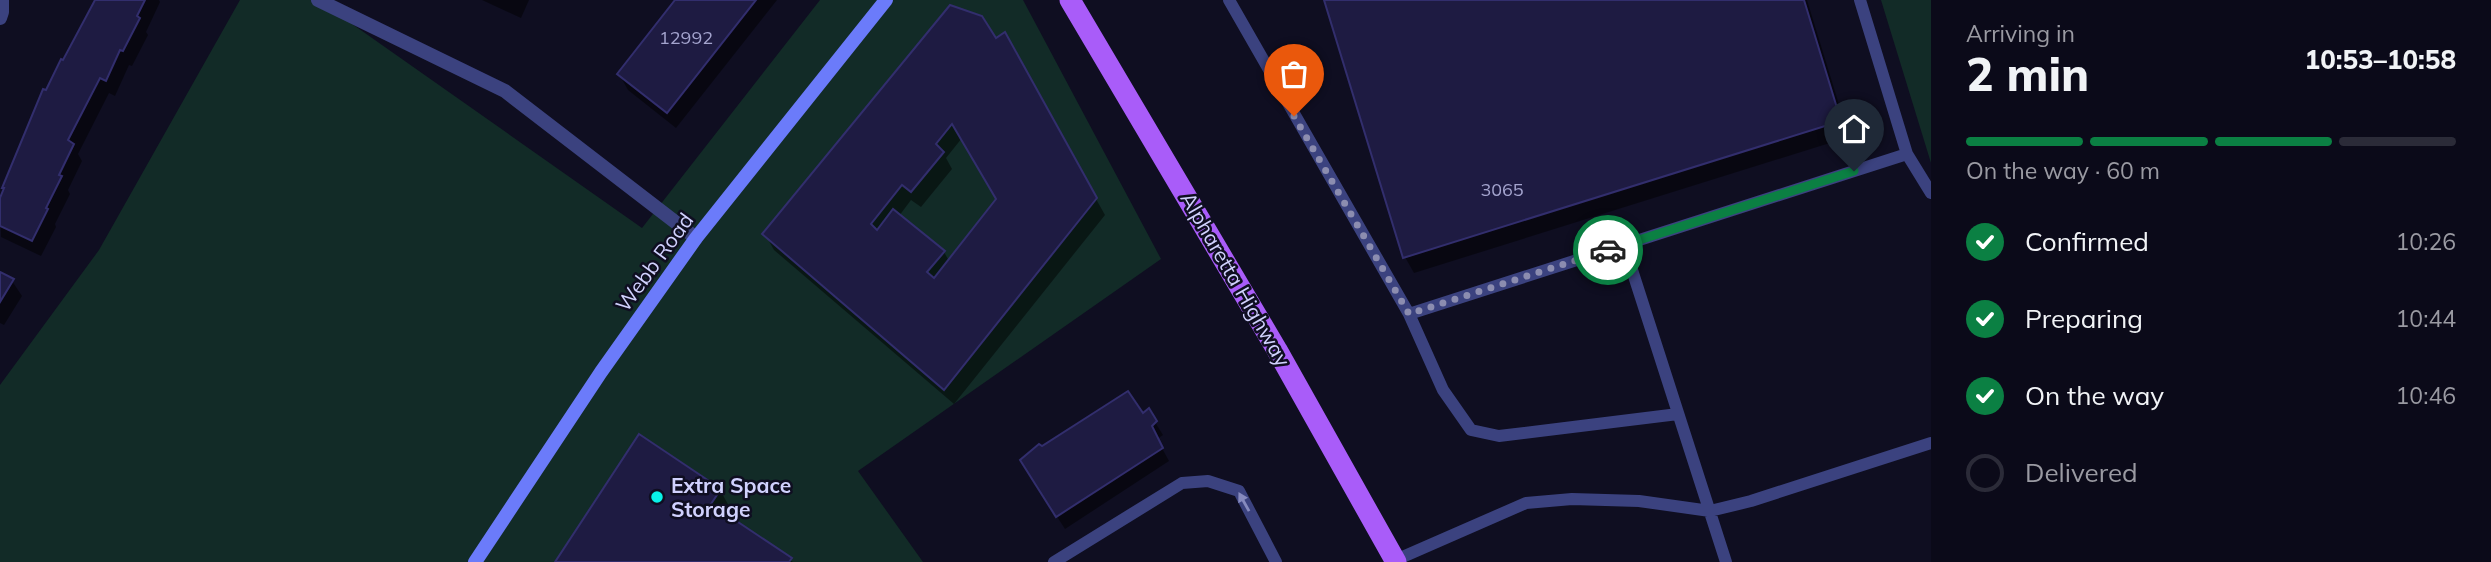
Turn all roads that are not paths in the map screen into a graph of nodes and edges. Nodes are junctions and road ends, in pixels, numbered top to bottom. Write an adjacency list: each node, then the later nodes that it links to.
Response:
1 (2, 0): 7 (street)
2 (318, 0): 10 (street)
3 (886, 0): 10 (street, Webb Road)
4 (1070, 0): 16 (main road, Alpharetta Highway)
5 (1229, 0): 12 (lane)
6 (1860, 0): 8 (lane)
7 (0, 18)
8 (1907, 154): 9 (lane); 11 (lane)
9 (1931, 193)
10 (696, 238): 17 (street, Webb Road)
11 (1623, 245): 12 (lane); 13 (lane)
12 (1409, 314): 13 (lane)
13 (1678, 414): 15 (lane)
14 (1931, 443): 15 (lane)
15 (1710, 511): 16 (lane); 20 (lane)
16 (1394, 561)
17 (475, 562)
18 (1054, 562): 19 (lane, one-way to 18)
19 (1276, 562)
20 (1726, 562)

